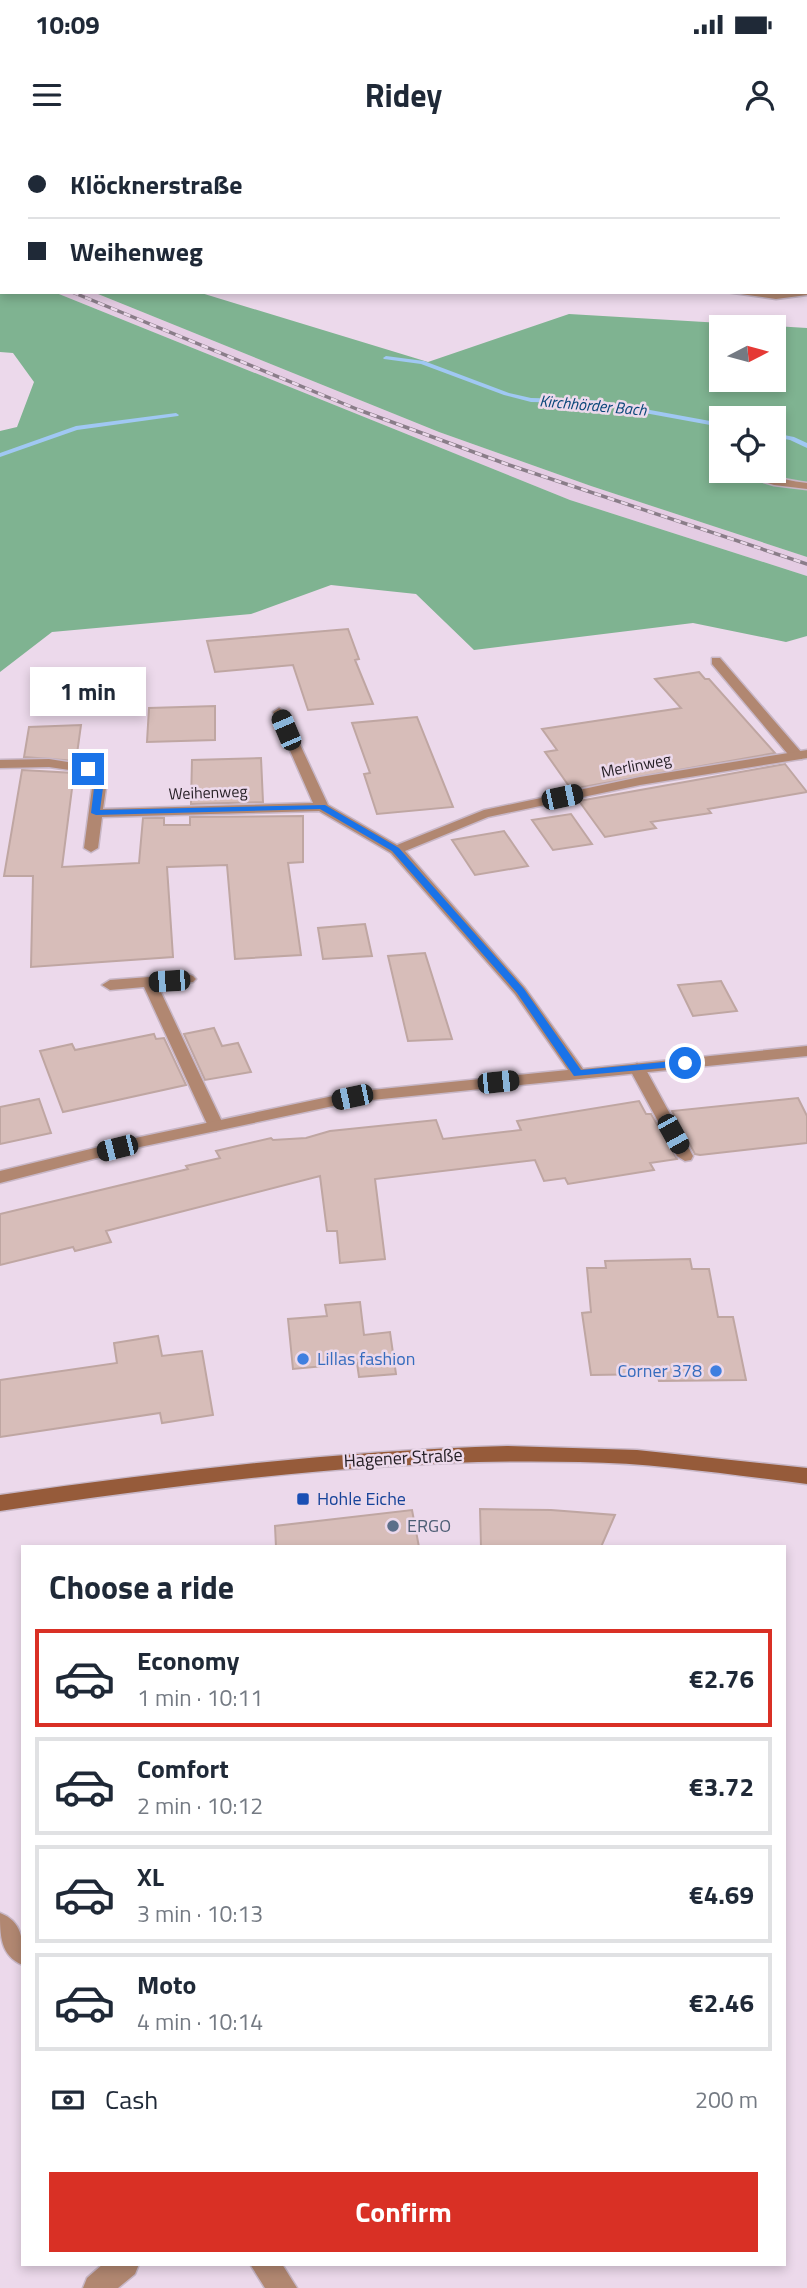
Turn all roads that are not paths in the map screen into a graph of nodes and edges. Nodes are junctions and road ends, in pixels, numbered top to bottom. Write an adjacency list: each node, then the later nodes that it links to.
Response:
1 (753, 294): 2 (street)
2 (792, 294)
3 (782, 483): 4 (street)
4 (807, 486)
5 (716, 661): 7 (street)
6 (279, 712): 9 (street)
7 (802, 755): 12 (street, Merlinweg)
8 (0, 764): 10 (street)
9 (322, 807): 10 (street, Weihenweg); 12 (street)
10 (96, 813): 11 (street)
11 (91, 848)
12 (396, 849): 18 (street)
13 (188, 979): 14 (street)
14 (149, 982): 15 (street); 19 (street)
15 (110, 985)
16 (807, 1051): 17 (street)
17 (637, 1068): 18 (street); 20 (street)
18 (578, 1073): 19 (street)
19 (216, 1126): 21 (street)
20 (685, 1156)
21 (0, 1177)
22 (807, 1476): 23 (main road, Hagener Straße)
23 (0, 1503)
24 (0, 1924): 25 (street)
25 (21, 1951)
26 (123, 2266): 28 (street)
27 (266, 2266): 29 (street)
28 (97, 2288)
29 (283, 2288)

